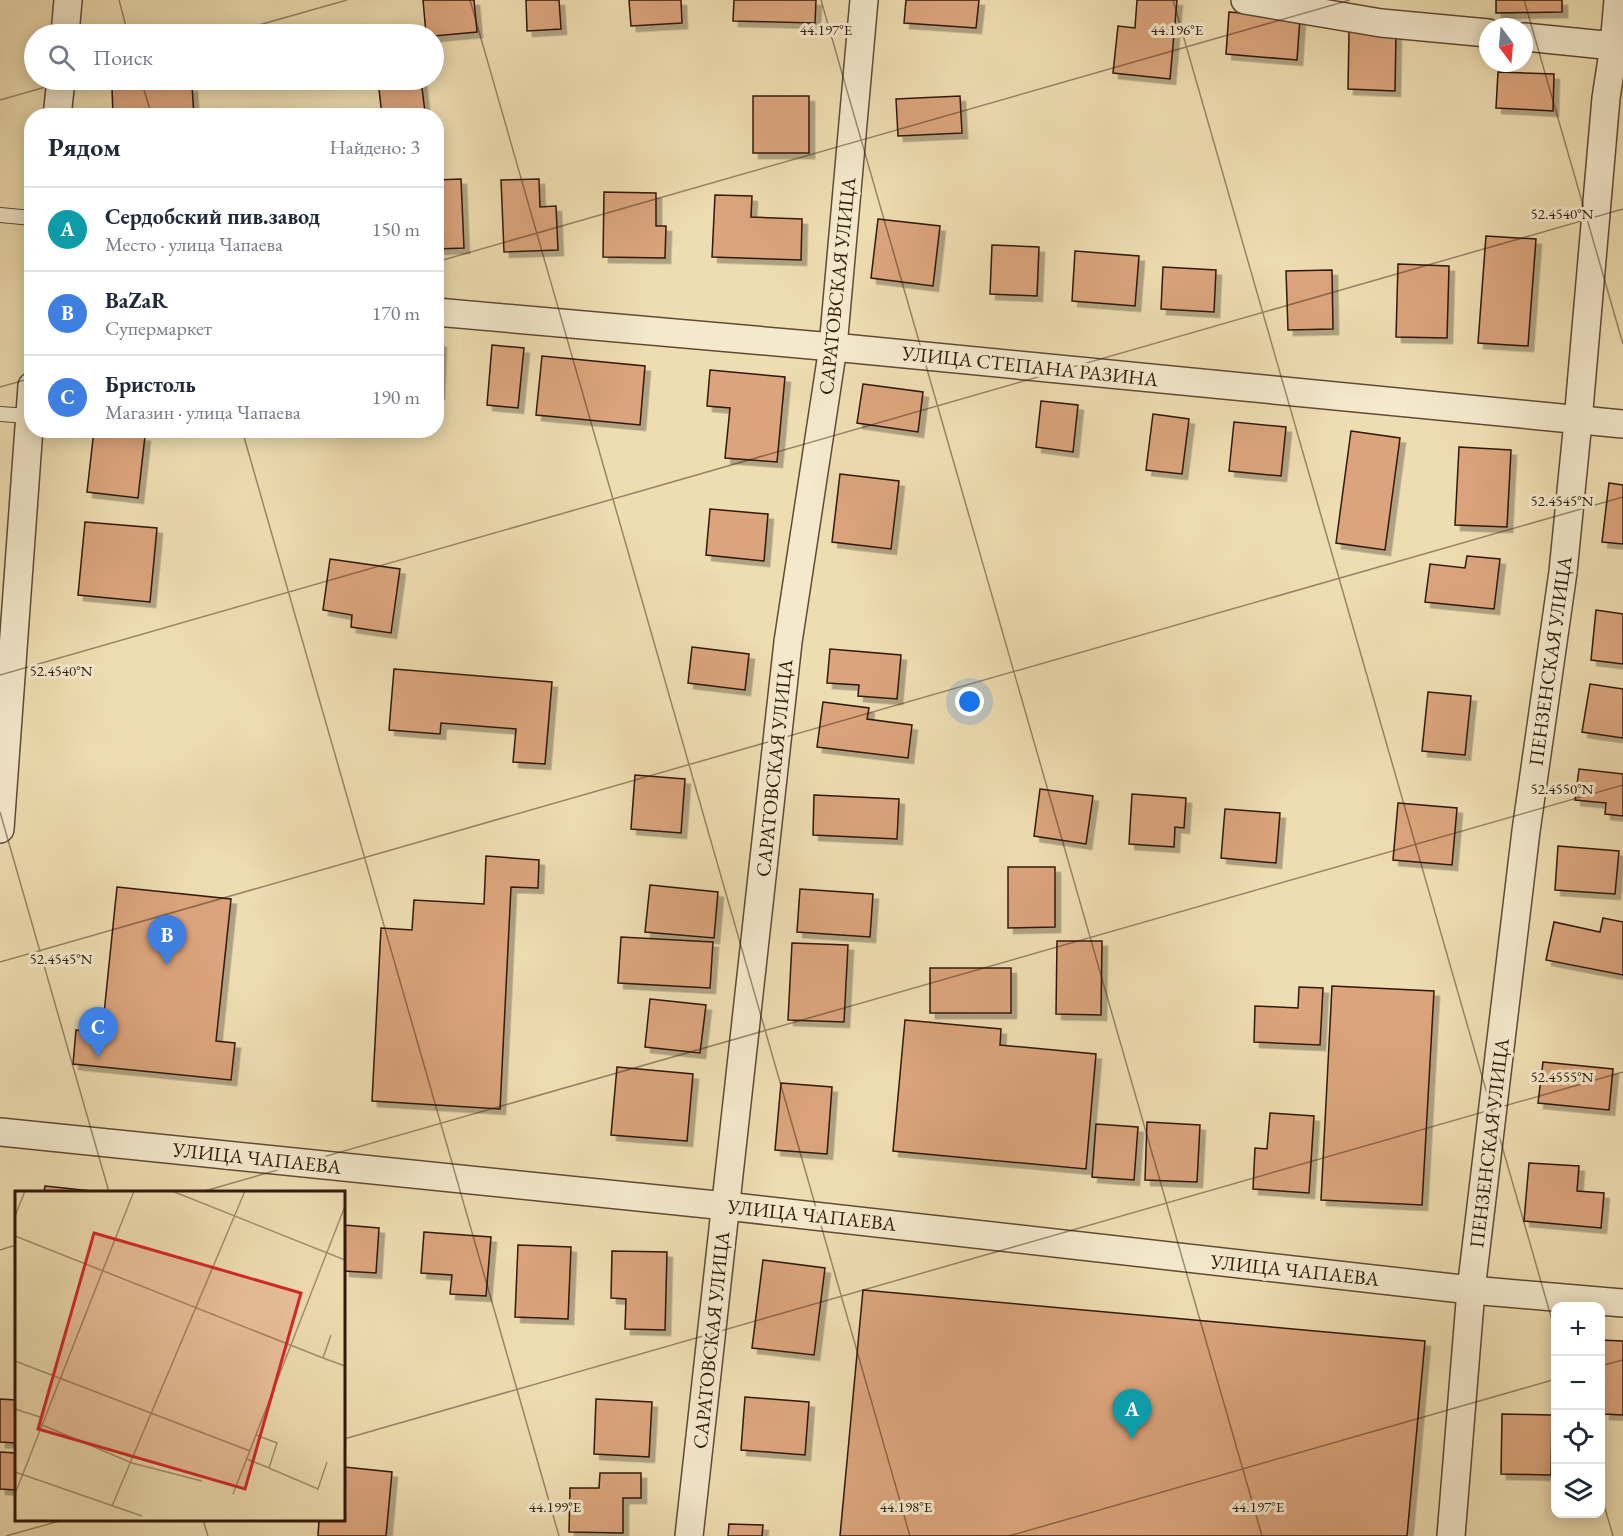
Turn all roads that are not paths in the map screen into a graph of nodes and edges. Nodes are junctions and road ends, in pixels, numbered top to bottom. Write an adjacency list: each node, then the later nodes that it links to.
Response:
1 (68, 0): 5 (street)
2 (864, 0): 15 (street, САРАТОВСКАЯ УЛИЦА)
3 (1245, 0): 6 (street)
4 (1618, 0): 8 (street, ПЕНЗЕНСКАЯ УЛИЦА)
5 (66, 24)
6 (1479, 32)
7 (1533, 38): 8 (street)
8 (1614, 46): 10 (street, ПЕНЗЕНСКАЯ УЛИЦА)
9 (60, 90): 11 (street)
10 (1614, 98): 18 (street, ПЕНЗЕНСКАЯ УЛИЦА)
11 (58, 108)
12 (0, 215): 13 (lane)
13 (24, 217)
14 (444, 313): 15 (street, УЛИЦА СТЕПАНА РАЗИНА)
15 (833, 347): 18 (street, УЛИЦА СТЕПАНА РАЗИНА); 23 (street, САРАТОВСКАЯ УЛИЦА)
16 (0, 414): 17 (lane)
17 (24, 416)
18 (1578, 421): 19 (street, УЛИЦА СТЕПАНА РАЗИНА); 24 (street, ПЕНЗЕНСКАЯ УЛИЦА)
19 (1623, 424)
20 (27, 438): 21 (street)
21 (0, 829)
22 (0, 1132): 23 (street, УЛИЦА ЧАПАЕВА)
23 (726, 1206): 24 (street, УЛИЦА ЧАПАЕВА); 26 (street, САРАТОВСКАЯ УЛИЦА)
24 (1471, 1290): 25 (street, УЛИЦА ЧАПАЕВА); 27 (street, ПЕНЗЕНСКАЯ УЛИЦА)
25 (1623, 1303)
26 (689, 1536)
27 (1451, 1536)

